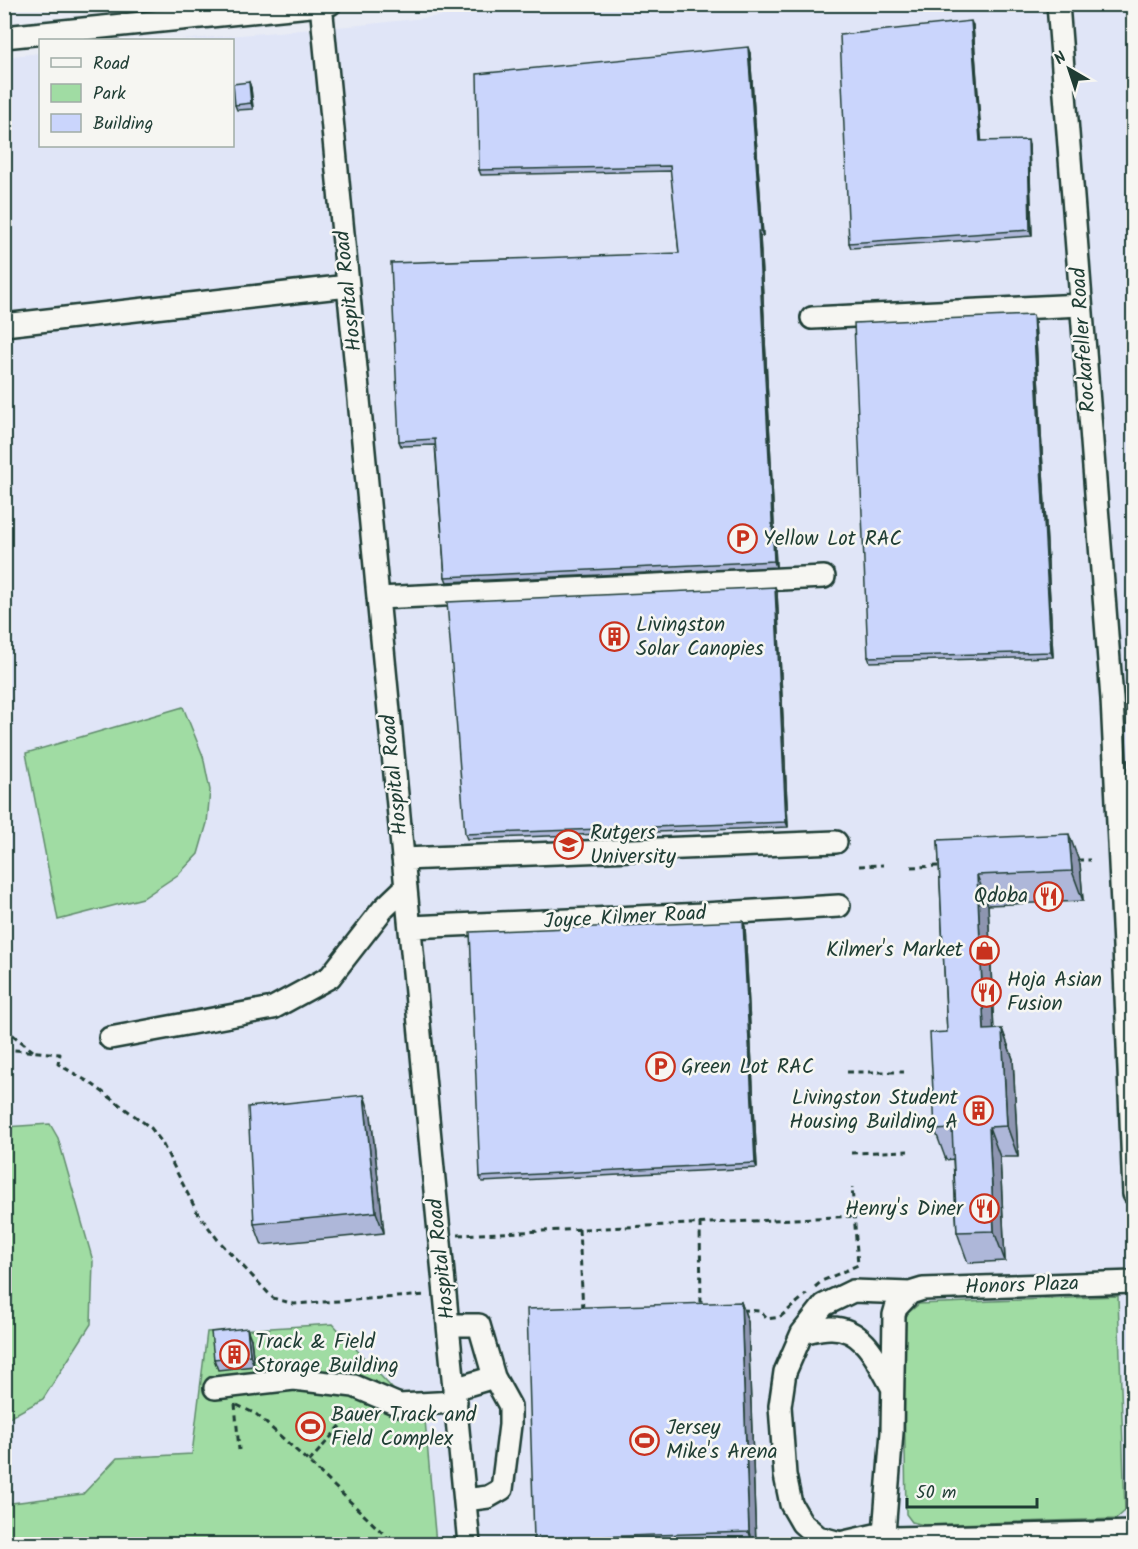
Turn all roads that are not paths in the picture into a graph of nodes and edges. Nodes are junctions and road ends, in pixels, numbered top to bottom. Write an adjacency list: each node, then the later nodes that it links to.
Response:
1 (1058, 4): 5 (street, Rockafeller Road)
2 (324, 5): 3 (street); 4 (street, Hospital Road)
3 (4, 37)
4 (348, 286): 7 (street); 9 (street, Hospital Road)
5 (1081, 305): 6 (street); 15 (street, Rockafeller Road)
6 (812, 318)
7 (4, 325)
8 (824, 577): 9 (street)
9 (378, 598): 11 (street, Hospital Road)
10 (836, 842): 11 (street)
11 (403, 859): 12 (street, Hospital Road)
12 (406, 887): 14 (street, Hospital Road); 16 (street)
13 (839, 906): 14 (street, Joyce Kilmer Road)
14 (410, 927): 20 (street, Hospital Road)
15 (1129, 946): 17 (street)
16 (110, 1038)
17 (1134, 1194)
18 (1134, 1282): 19 (street, Honors Plaza)
19 (910, 1293): 21 (street, Honors Plaza); 23 (street)
20 (448, 1324): 22 (street); 25 (street, Hospital Road)
21 (802, 1333): 23 (street); 28 (street, Honors Plaza)
22 (494, 1377): 25 (street); 26 (street)
23 (893, 1389): 28 (street)
24 (228, 1393): 25 (street)
25 (455, 1395): 26 (street, Hospital Road)
26 (465, 1500): 29 (street, Hospital Road)
27 (1134, 1532): 28 (street, Honors Plaza)
28 (884, 1533)
29 (470, 1545)

